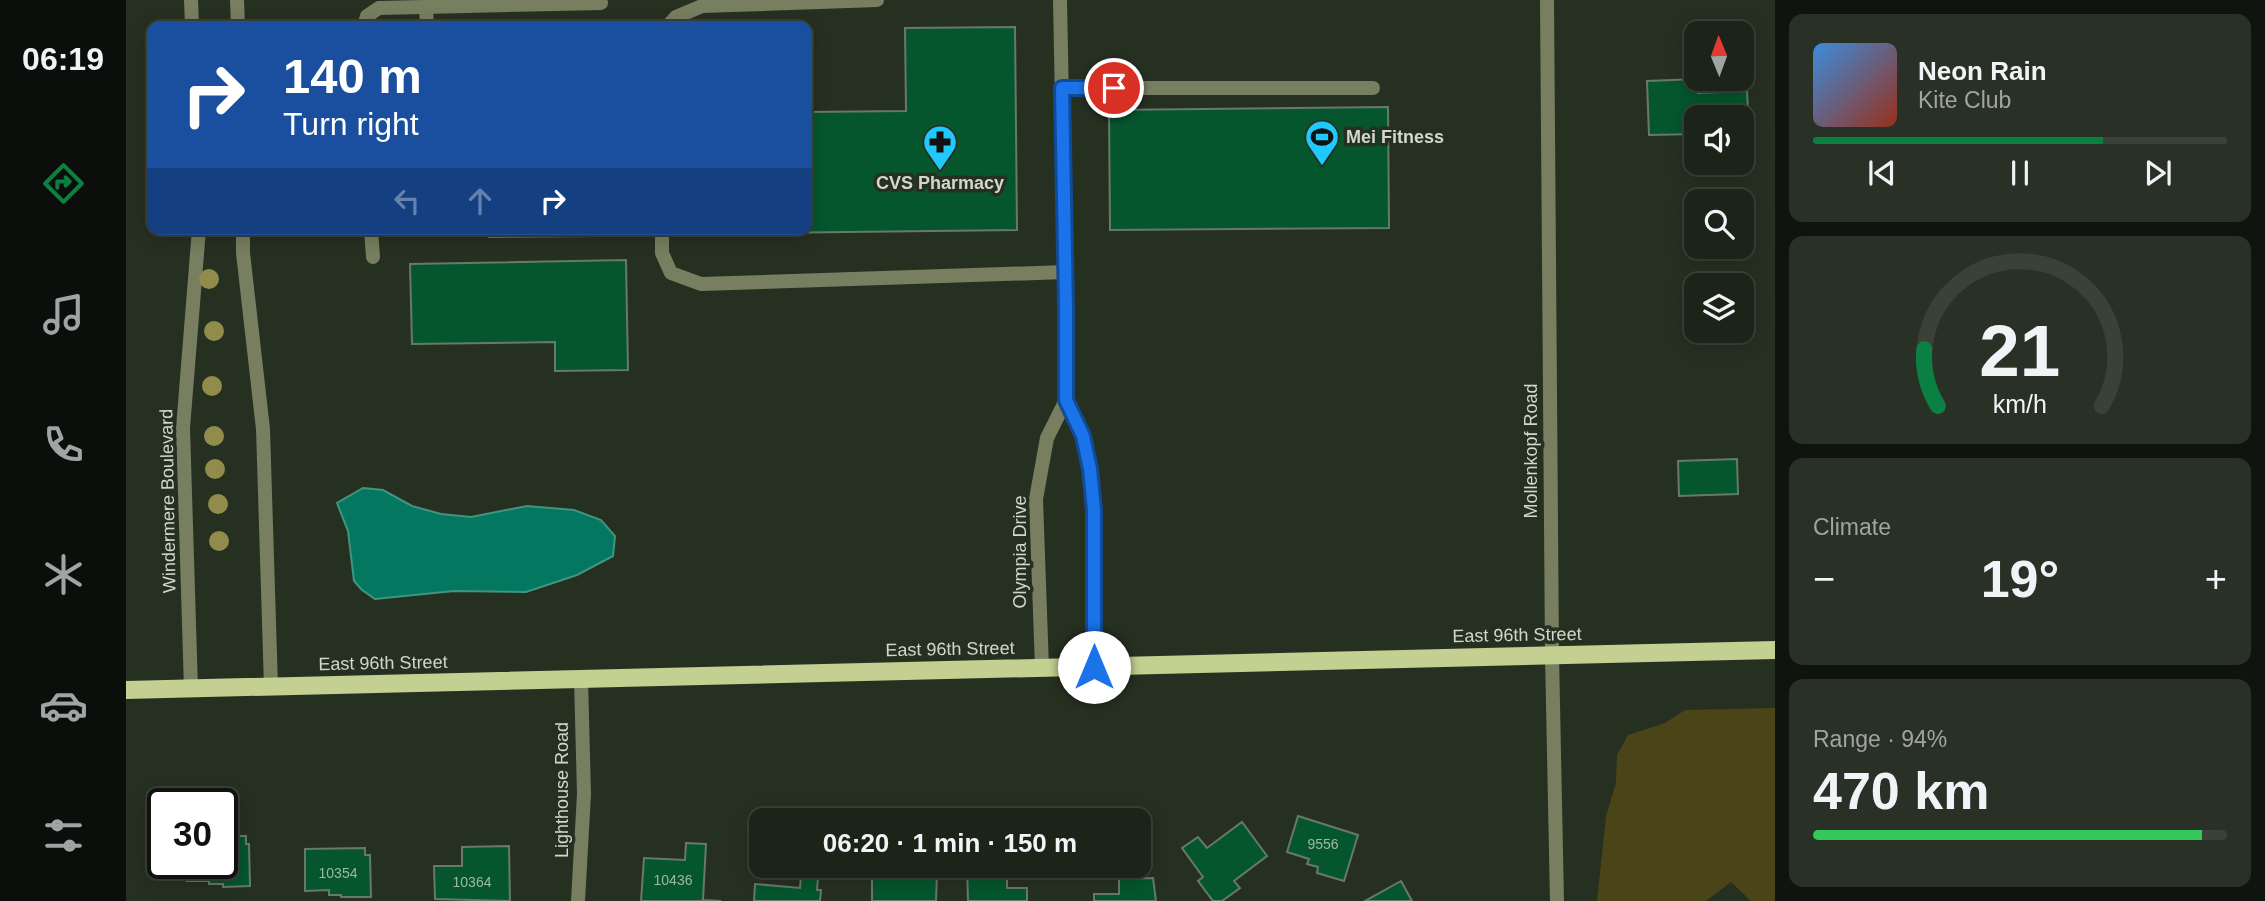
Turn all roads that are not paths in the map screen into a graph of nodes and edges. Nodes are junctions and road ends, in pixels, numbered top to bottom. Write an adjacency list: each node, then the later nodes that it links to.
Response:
1 (191, 0): 8 (street)
2 (237, 0): 9 (street)
3 (877, 0): 12 (street)
4 (1060, 0): 13 (street, Olympia Drive)
5 (1547, 0): 23 (street, Mollenkopf Road)
6 (601, 3): 7 (street)
7 (426, 7): 10 (street); 11 (street)
8 (192, 21)
9 (238, 21)
10 (366, 21)
11 (427, 21)
12 (672, 21)
13 (1062, 88): 14 (street); 20 (street, Olympia Drive)
14 (1373, 88)
15 (199, 235): 28 (street, Windermere Boulevard)
16 (243, 235): 27 (street)
17 (371, 235): 19 (street)
18 (662, 235): 20 (street)
19 (373, 257)
20 (1066, 272): 21 (street, Olympia Drive)
21 (1066, 400): 24 (street, Olympia Drive); 25 (street, Olympia Drive)
22 (1775, 650): 23 (main road, East 96th Street)
23 (1552, 655): 24 (main road, East 96th Street); 31 (street, Mollenkopf Road)
24 (1094, 667): 25 (main road, East 96th Street)
25 (1042, 668): 26 (main road, East 96th Street)
26 (581, 679): 27 (main road, East 96th Street); 30 (street, Lighthouse Road)
27 (271, 687): 28 (main road, East 96th Street)
28 (191, 689): 29 (main road, East 96th Street)
29 (126, 690)
30 (578, 901)
31 (1557, 901)

